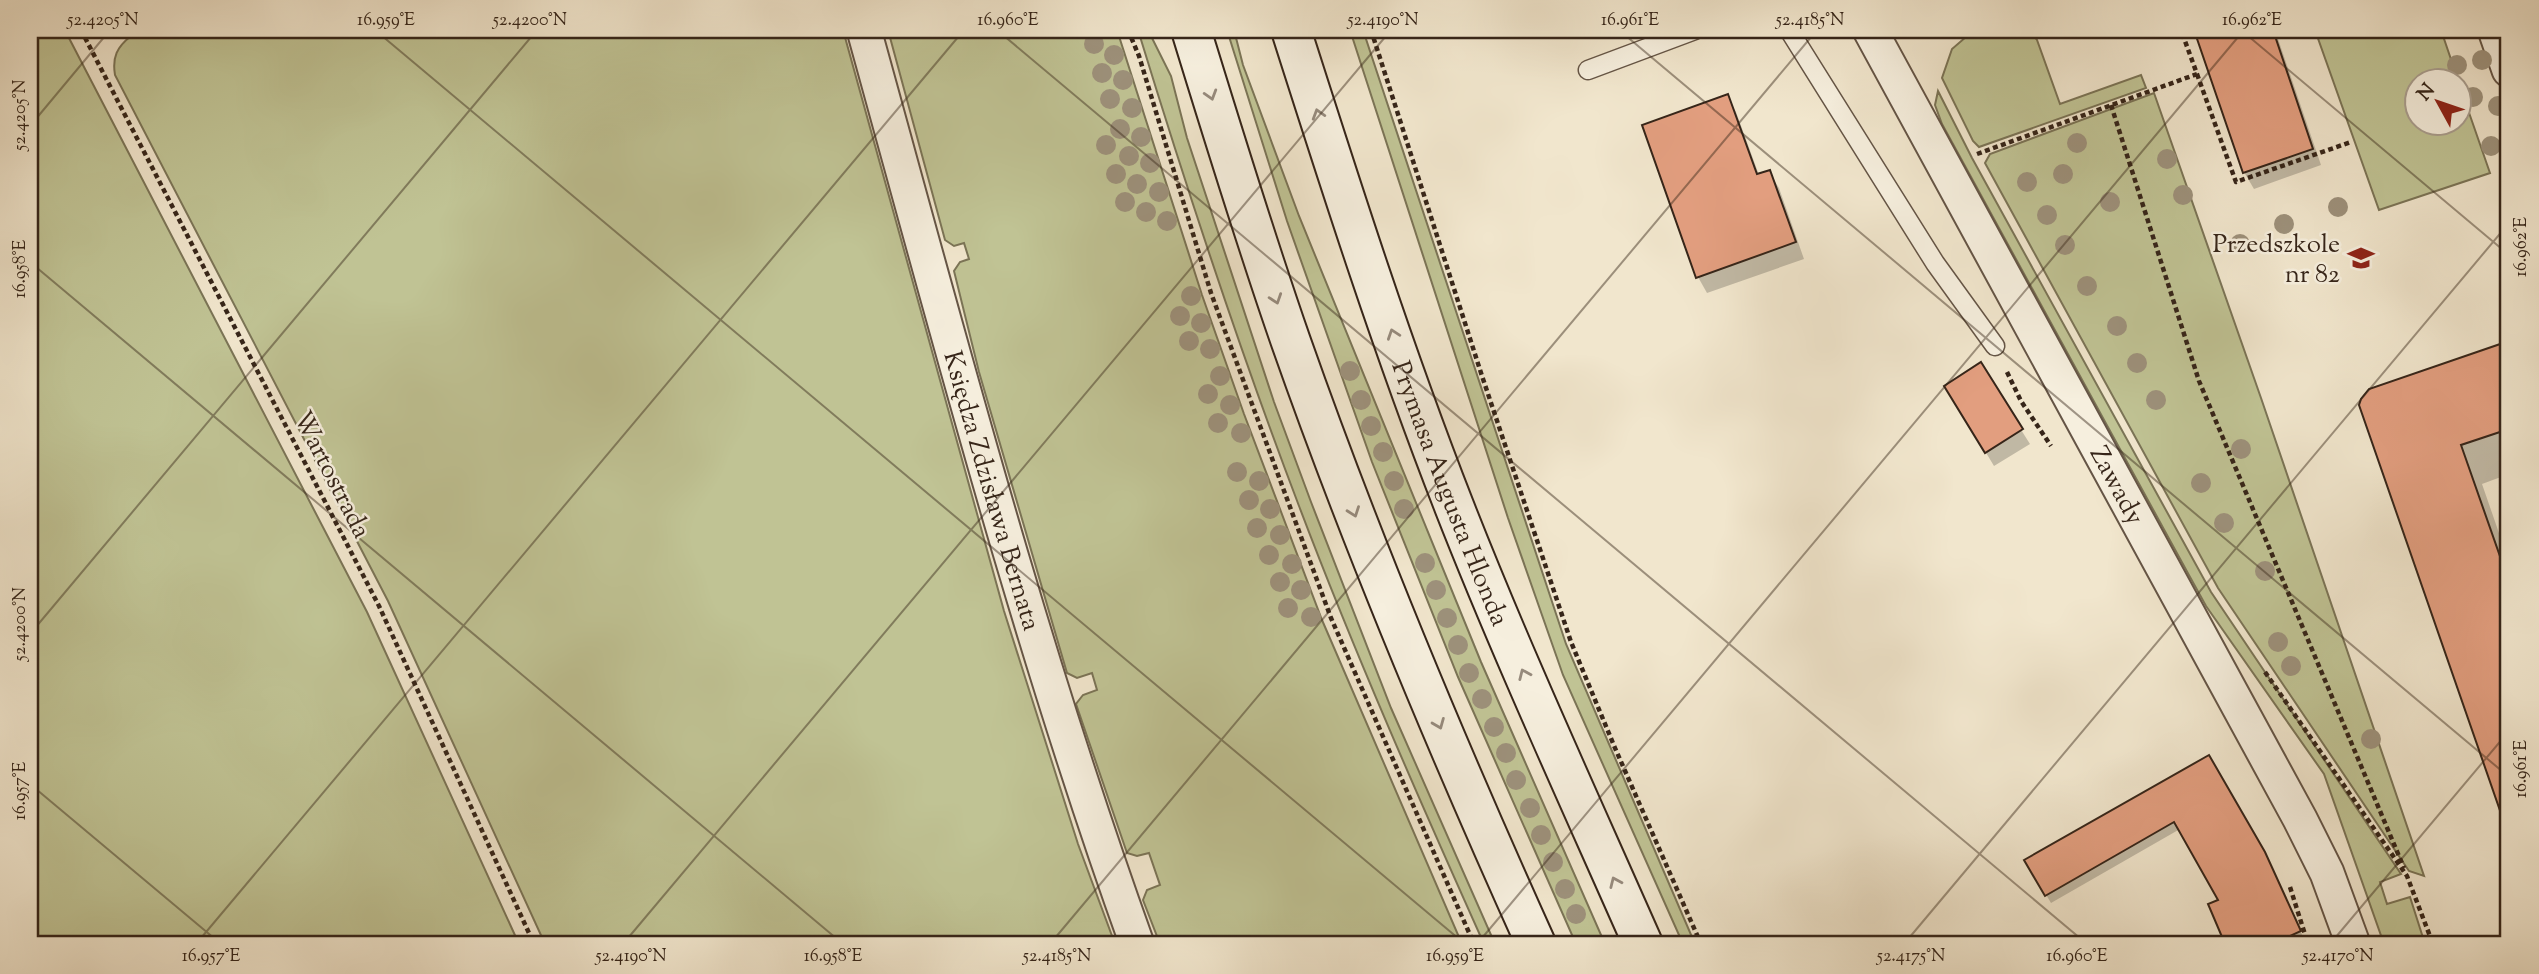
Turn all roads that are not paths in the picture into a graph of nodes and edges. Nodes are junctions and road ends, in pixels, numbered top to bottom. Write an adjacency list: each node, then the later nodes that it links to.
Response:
1 (864, 30): 11 (street, Księdza Zdzisława Bernata)
2 (1191, 30): 12 (main road, one-way to 12)
3 (1291, 30): 13 (main road, Prymasa Augusta Hlonda, one-way to 3)
4 (1695, 30): 8 (lane)
5 (1789, 30): 10 (lane)
6 (1870, 30): 14 (street, Zawady)
7 (2495, 30): 9 (street)
8 (1588, 70)
9 (2509, 70)
10 (1995, 346)
11 (1138, 944)
12 (1536, 944)
13 (1643, 944)
14 (2353, 944)

